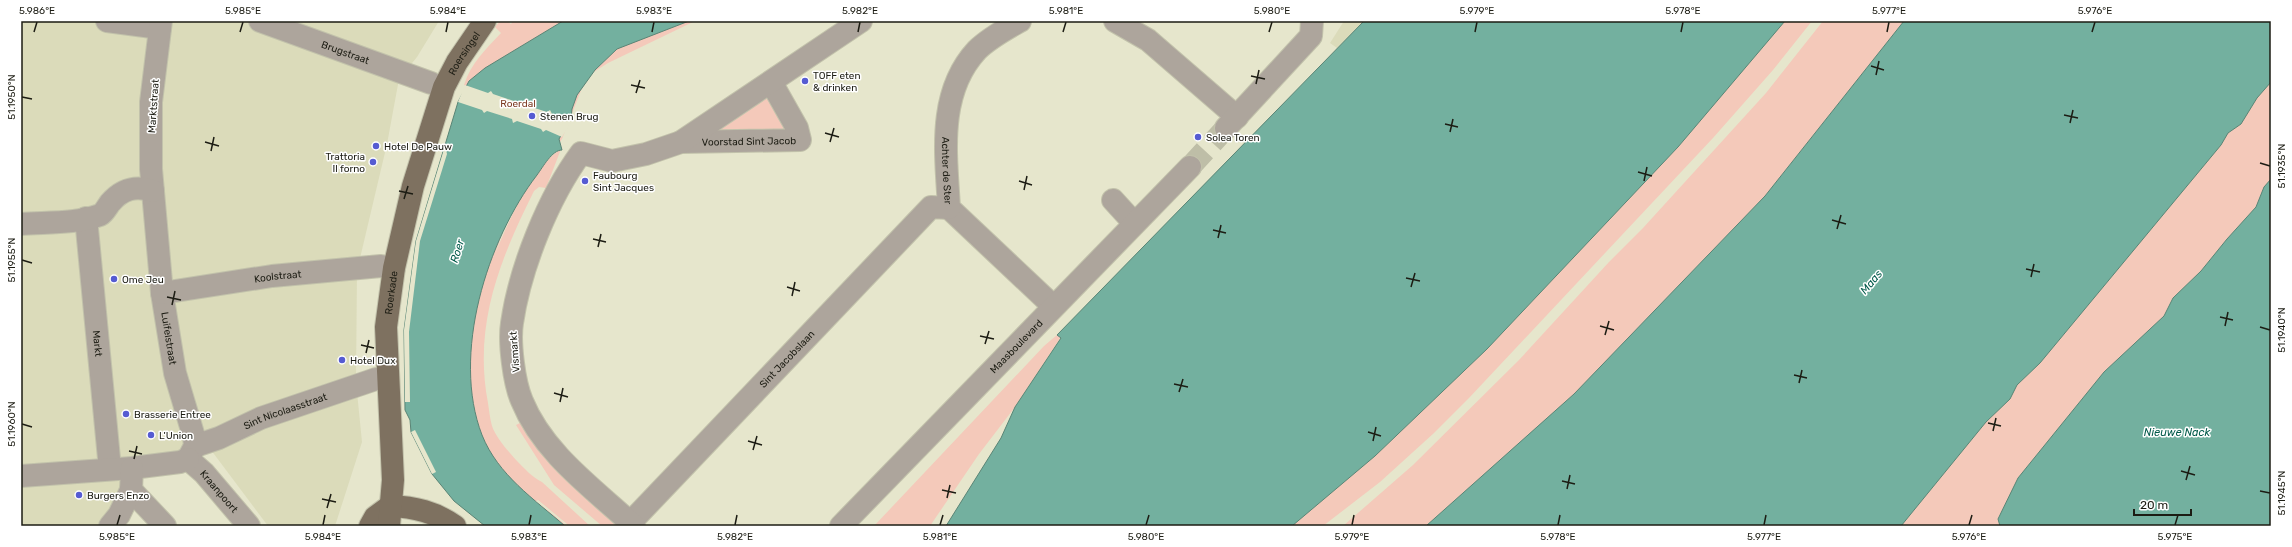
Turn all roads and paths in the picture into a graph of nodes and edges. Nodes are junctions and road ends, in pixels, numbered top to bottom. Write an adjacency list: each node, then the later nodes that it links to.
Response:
1 (107, 21): 8 (street)
2 (260, 21): 10 (street, Brugstraat)
3 (485, 21): 10 (main road, Roersingel)
4 (861, 21): 9 (street, Voorstad Sint Jacob)
5 (1020, 21): 16 (street, Achter de Ster)
6 (1115, 21): 7 (street)
7 (1312, 21)
8 (160, 24): 14 (street, Marktstraat)
9 (771, 82): 11 (street, Voorstad Sint Jacob); 11 (street, Voorstad Sint Jacob)
10 (438, 85): 20 (main road, Roerkade)
11 (681, 142): 12 (street, Voorstad Sint Jacob)
12 (581, 153): 30 (street, Vismarkt)
13 (1190, 167): 18 (street, Maasboulevard)
14 (153, 191): 17 (street); 21 (street, Luifelstraat)
15 (1113, 200): 18 (street)
16 (949, 208): 22 (street, Achter de Ster); 30 (street, Sint Jacobslaan)
17 (86, 218): 19 (street); 26 (street, Markt)
18 (1134, 223): 22 (street, Maasboulevard)
19 (21, 224)
20 (394, 268): 21 (street, Koolstraat); 29 (main road, Roerkade)
21 (162, 293): 24 (street, Luifelstraat)
22 (1053, 306): 36 (street, Maasboulevard)
23 (376, 379): 24 (street, Sint Nicolaasstraat)
24 (191, 452): 25 (street); 33 (street, Kraanpoort)
25 (132, 468): 26 (street); 28 (street)
26 (110, 469): 27 (street)
27 (22, 473)
28 (131, 490): 31 (street); 32 (street)
29 (390, 516): 34 (main road); 35 (main road)
30 (632, 524)
31 (110, 526)
32 (165, 526)
33 (249, 526)
34 (370, 526)
35 (455, 526)
36 (841, 526)

